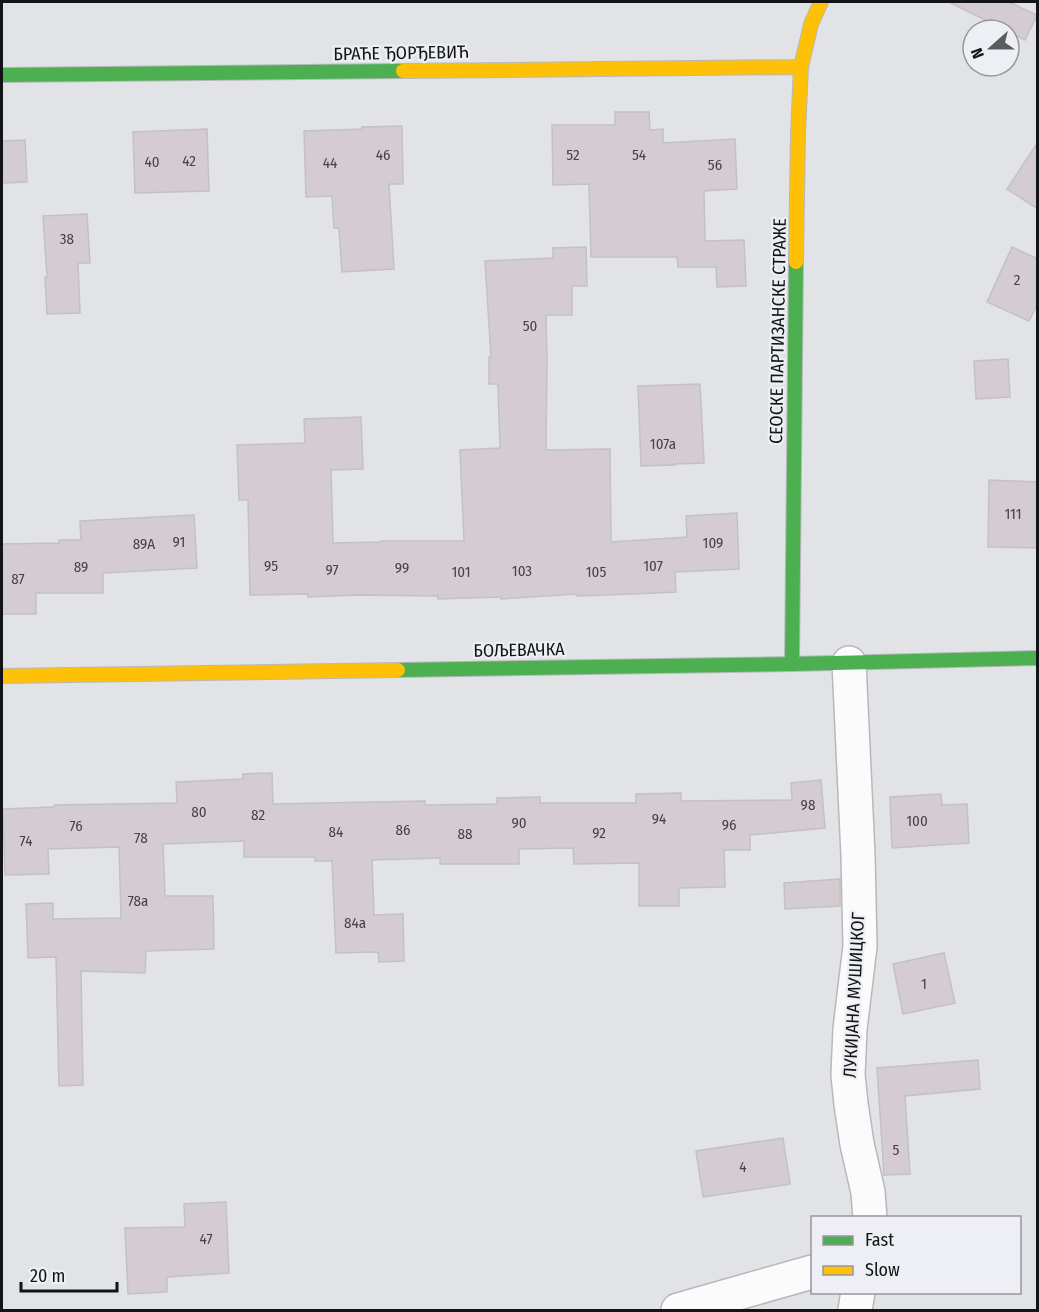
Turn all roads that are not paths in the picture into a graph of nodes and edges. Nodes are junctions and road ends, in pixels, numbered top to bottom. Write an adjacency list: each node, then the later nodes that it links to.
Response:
1 (820, 2): 2 (street, СЕОСКЕ ПАРТИЗАНСКЕ СТРАЖЕ)
2 (801, 67): 3 (street, БРАЋЕ ЂОРЂЕВИЋ); 6 (street, СЕОСКЕ ПАРТИЗАНСКЕ СТРАЖЕ)
3 (2, 75)
4 (1038, 658): 5 (street, БОЉЕВАЧКА)
5 (849, 663): 6 (street, БОЉЕВАЧКА); 8 (street, ЛУКИЈАНА МУШИЦКОГ)
6 (792, 664): 7 (street, БОЉЕВАЧКА)
7 (2, 676)
8 (870, 1216)
9 (811, 1273): 11 (street)
10 (858, 1294): 12 (street)
11 (678, 1311)
12 (855, 1311)

